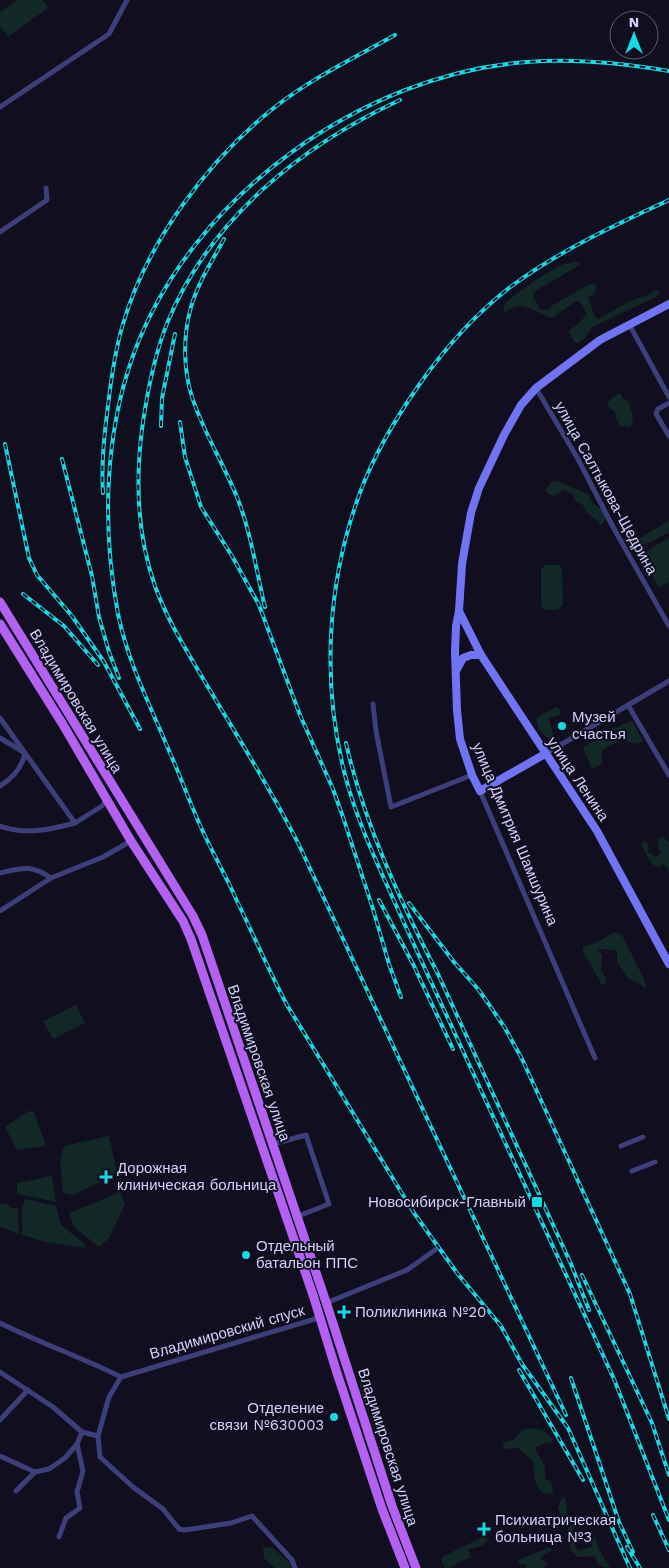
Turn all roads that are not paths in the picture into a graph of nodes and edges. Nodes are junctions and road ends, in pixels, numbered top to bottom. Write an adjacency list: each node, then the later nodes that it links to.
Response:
1 (127, 0): 2 (street)
2 (0, 107)
3 (46, 188): 4 (street)
4 (0, 232)
5 (669, 304): 6 (street, улица Дмитрия Шамшурина)
6 (629, 324): 7 (street, улица Дмитрия Шамшурина); 8 (street)
7 (536, 388): 12 (street, улица Дмитрия Шамшурина); 14 (street, улица Салтыкова-Щедрина)
8 (669, 397)
9 (669, 403): 10 (street)
10 (669, 436)
11 (0, 602): 44 (main road, Владимировская улица)
12 (459, 611): 15 (street, улица Ленина); 16 (street, улица Дмитрия Шамшурина)
13 (0, 624): 28 (main road, Владимировская улица)
14 (669, 626)
15 (481, 655): 16 (street); 23 (street, улица Ленина)
16 (457, 669): 25 (street, улица Дмитрия Шамшурина)
17 (669, 681): 19 (street)
18 (373, 704): 25 (street)
19 (628, 705): 23 (street); 24 (street)
20 (0, 718): 22 (street)
21 (0, 738): 22 (street)
22 (25, 753): 26 (street); 29 (street)
23 (545, 754): 27 (street); 35 (street, улица Ленина)
24 (669, 775)
25 (472, 776): 27 (street, улица Дмитрия Шамшурина)
26 (0, 786)
27 (480, 791): 36 (street, улица Дмитрия Шамшурина)
28 (107, 800): 29 (street); 31 (main road, Владимировская улица)
29 (75, 823): 30 (street)
30 (0, 826)
31 (131, 841): 33 (street); 45 (main road, Владимировская улица)
32 (0, 873): 33 (street)
33 (51, 878): 34 (street)
34 (0, 912)
35 (669, 964)
36 (595, 1058)
37 (643, 1137): 39 (street)
38 (277, 1143): 42 (street)
39 (621, 1146)
40 (655, 1162): 41 (street)
41 (632, 1171)
42 (301, 1215)
43 (435, 1250): 44 (street, Владимировский спуск)
44 (327, 1306): 45 (street, Владимировский спуск); 60 (main road, Владимировская улица)
45 (319, 1315): 48 (street, Владимировский спуск); 59 (main road, Владимировская улица)
46 (0, 1323): 48 (street)
47 (0, 1372): 49 (street)
48 (121, 1377): 52 (street)
49 (28, 1390): 50 (street); 51 (street)
50 (0, 1420)
51 (82, 1432): 52 (street); 53 (street)
52 (98, 1436): 58 (street)
53 (78, 1444): 55 (street); 57 (street)
54 (0, 1456): 55 (street)
55 (35, 1472): 56 (street)
56 (16, 1491)
57 (59, 1537)
58 (295, 1568)
59 (405, 1568)
60 (416, 1568)

